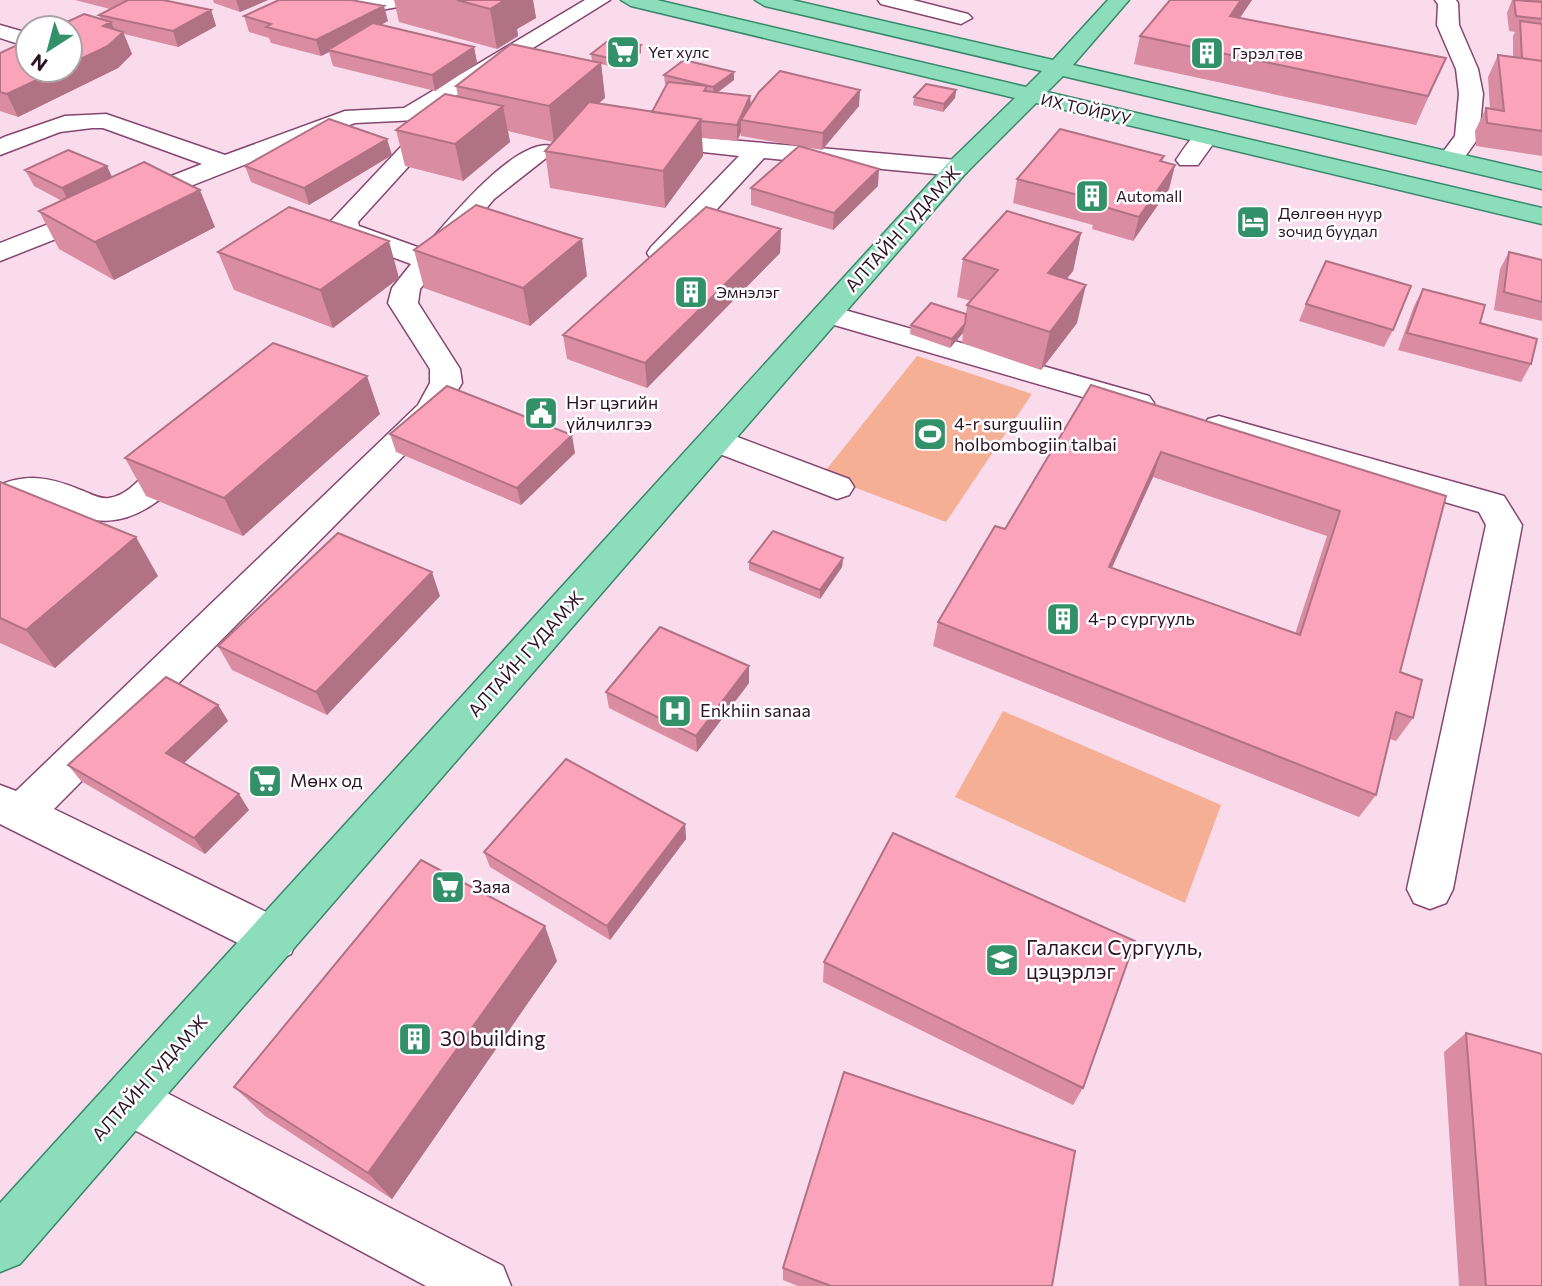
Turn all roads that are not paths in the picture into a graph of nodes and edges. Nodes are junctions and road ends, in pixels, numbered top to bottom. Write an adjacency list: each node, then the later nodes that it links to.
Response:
1 (355, 0): 2 (street)
2 (407, 0)
3 (600, 0): 13 (street)
4 (631, 0): 12 (main road, ИХ ТОЙРУУ)
5 (765, 0): 9 (main road, ИХ ТОЙРУУ)
6 (888, 0): 10 (street)
7 (1119, 0): 11 (main road, АЛТАЙН ГУДАМЖ)
8 (1446, 0): 22 (street)
9 (793, 3): 11 (main road, ИХ ТОЙРУУ)
10 (961, 18)
11 (1058, 68): 12 (main road, АЛТАЙН ГУДАМЖ); 22 (main road, ИХ ТОЙРУУ)
12 (1028, 96): 17 (main road, ИХ ТОЙРУУ); 24 (main road, АЛТАЙН ГУДАМЖ)
13 (410, 115): 14 (street); 23 (street)
14 (437, 122): 15 (street); 28 (street)
15 (464, 130)
16 (619, 137): 20 (street)
17 (1206, 137): 21 (street); 26 (main road, ИХ ТОЙРУУ)
18 (542, 146): 28 (street)
19 (0, 148): 23 (street)
20 (758, 150): 24 (street); 29 (street)
21 (1189, 160)
22 (1450, 160): 25 (main road, ИХ ТОЙРУУ)
23 (226, 164): 27 (street)
24 (957, 168): 30 (main road, АЛТАЙН ГУДАМЖ)
25 (1542, 181)
26 (1542, 216)
27 (0, 253)
28 (429, 261): 35 (street)
29 (646, 269)
30 (827, 314): 32 (main road, АЛТАЙН ГУДАМЖ); 36 (street)
31 (204, 437): 34 (street)
32 (716, 440): 33 (street); 37 (main road, АЛТАЙН ГУДАМЖ)
33 (836, 486)
34 (0, 498)
35 (11, 808): 37 (street)
36 (1430, 889)
37 (274, 939): 38 (main road, АЛТАЙН ГУДАМЖ)
38 (130, 1100): 39 (main road, АЛТАЙН ГУДАМЖ); 40 (street)
39 (0, 1244)
40 (483, 1286)

